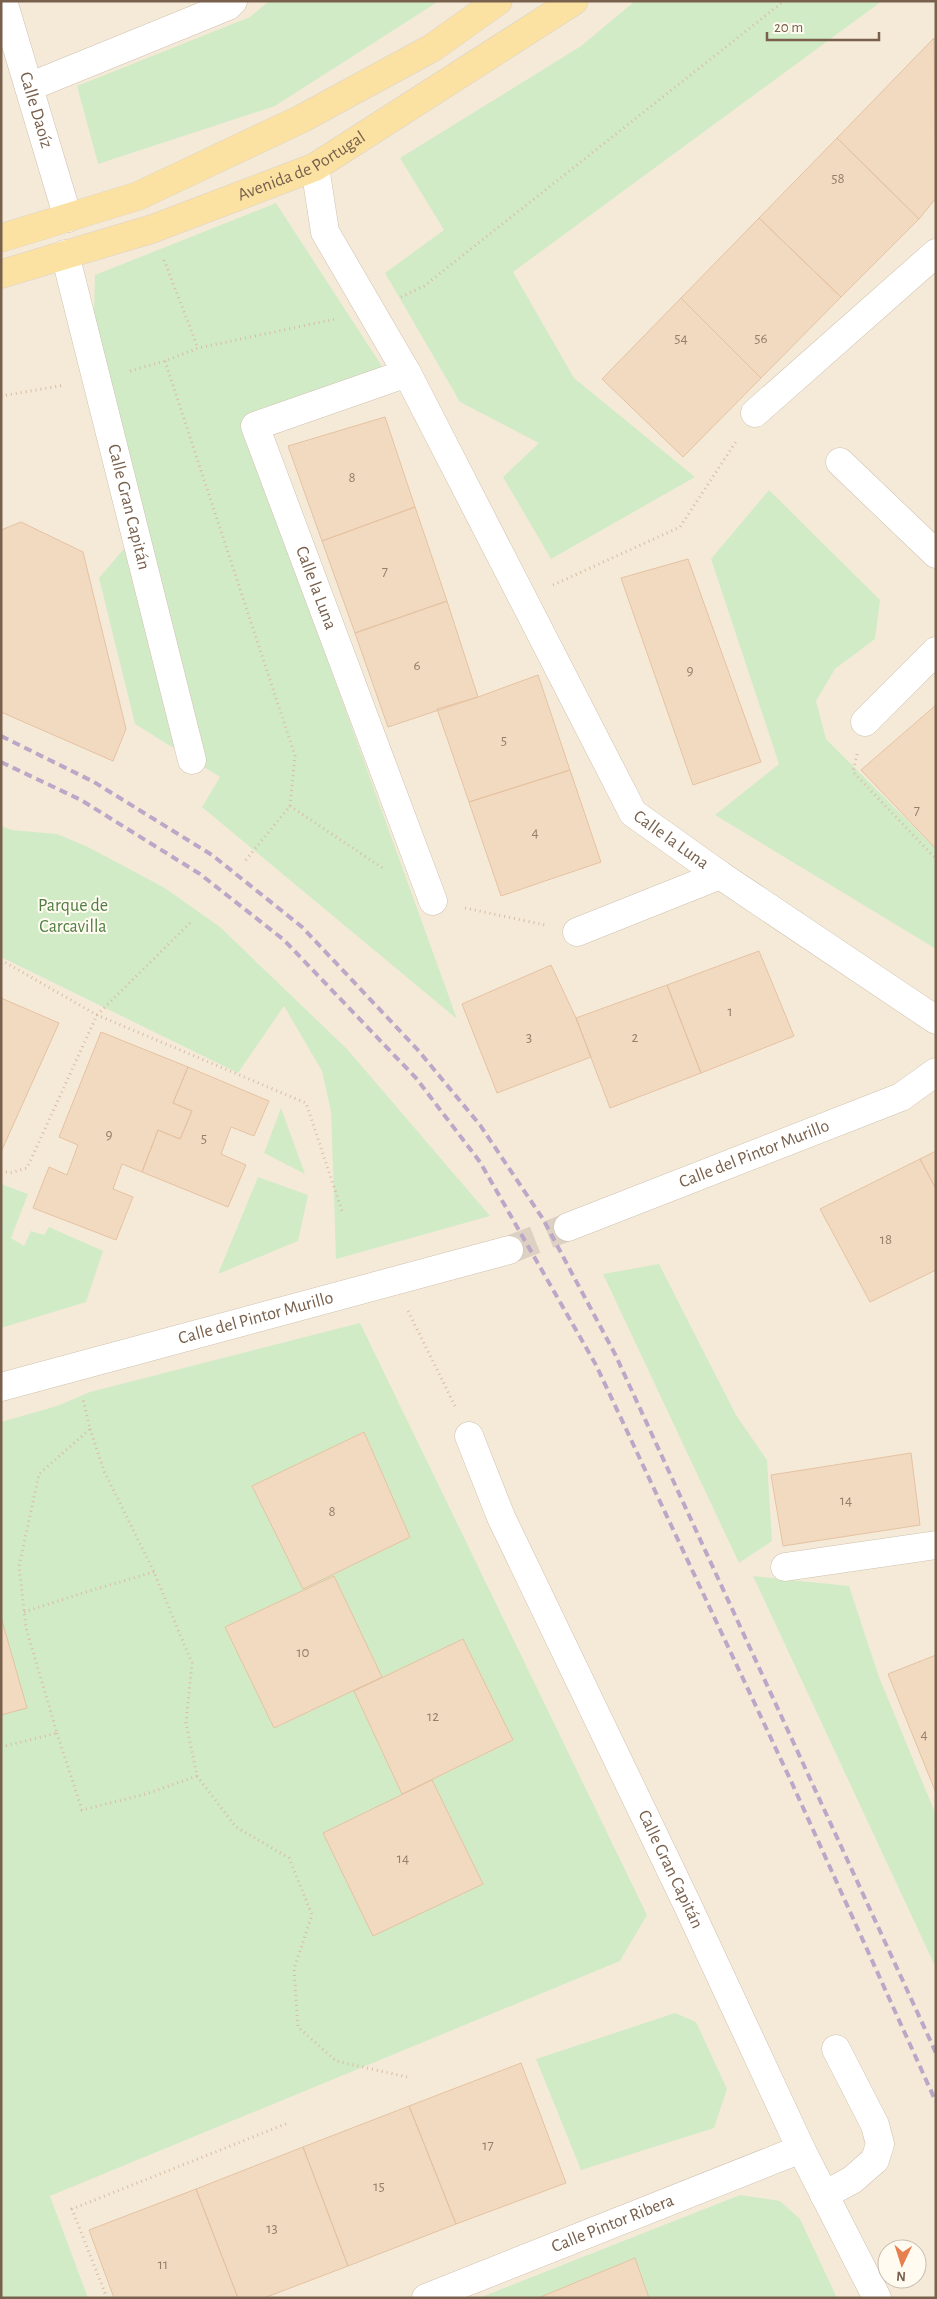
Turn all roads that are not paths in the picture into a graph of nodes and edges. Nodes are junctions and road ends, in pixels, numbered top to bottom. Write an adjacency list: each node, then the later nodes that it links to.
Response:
1 (2, 1): 5 (street, Calle Daoíz)
2 (233, 1): 5 (street)
3 (498, 1): 7 (main road)
4 (574, 1): 6 (main road, Avenida de Portugal)
5 (29, 87): 7 (street, Calle Daoíz)
6 (316, 167): 10 (main road, Avenida de Portugal); 12 (street, Calle la Luna)
7 (68, 218): 8 (main road)
8 (1, 238)
9 (936, 253): 13 (street)
10 (65, 254): 11 (main road, Avenida de Portugal); 18 (street, Calle Gran Capitán)
11 (1, 274)
12 (407, 373): 19 (street, Calle la Luna); 20 (street, Calle la Luna)
13 (755, 413)
14 (840, 462): 15 (street)
15 (936, 554)
16 (936, 651): 17 (street)
17 (865, 722)
18 (192, 760)
19 (720, 875): 21 (street, Calle la Luna); 22 (street, Calle la Luna)
20 (432, 901)
21 (577, 932)
22 (936, 1020)
23 (936, 1072): 24 (street, Calle del Pintor Murillo)
24 (568, 1227)
25 (509, 1250): 26 (street, Calle del Pintor Murillo)
26 (1, 1387)
27 (470, 1436): 31 (street, Calle Gran Capitán)
28 (936, 1545): 29 (street)
29 (785, 1567)
30 (836, 2049): 32 (street)
31 (801, 2149): 32 (street, Calle Gran Capitán); 33 (street, Calle Pintor Ribera)
32 (824, 2195): 34 (street, Calle Gran Capitán)
33 (426, 2298)
34 (877, 2298)

